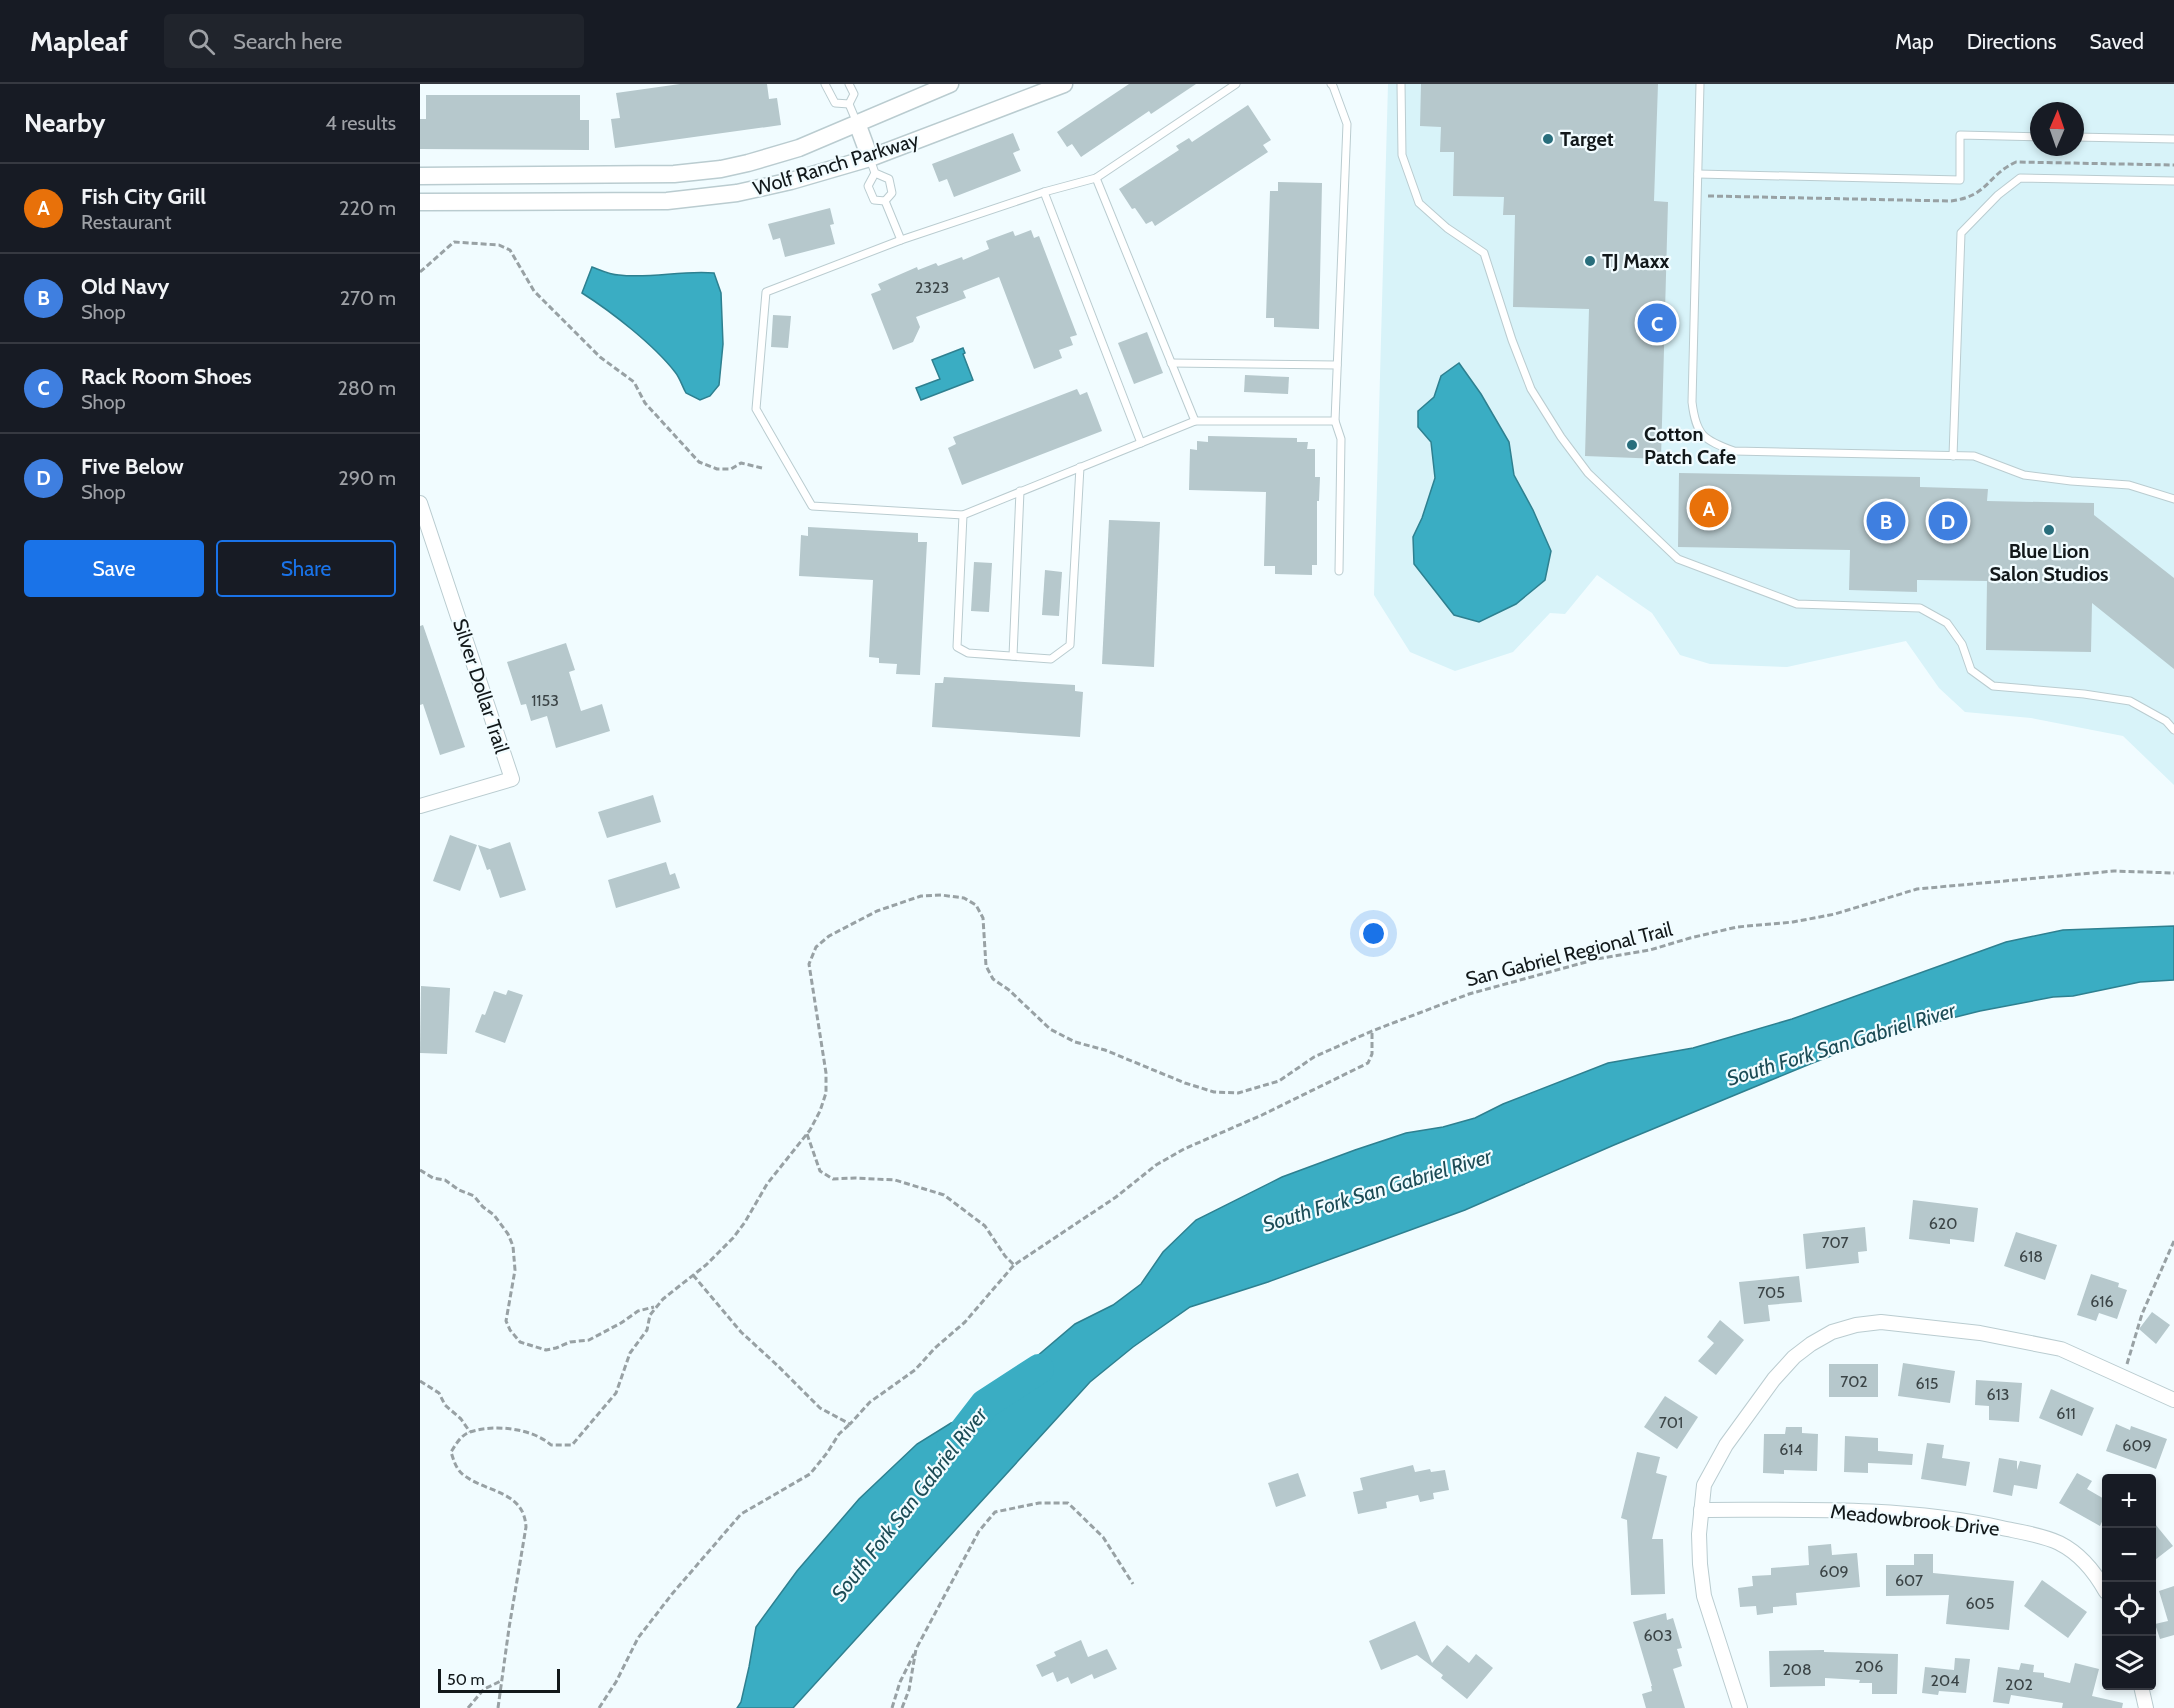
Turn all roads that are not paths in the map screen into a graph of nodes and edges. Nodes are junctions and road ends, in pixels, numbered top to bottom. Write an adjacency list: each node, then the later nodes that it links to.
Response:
1 (825, 84): 9 (lane)
2 (849, 84): 9 (lane)
3 (950, 84): 10 (street, Wolf Ranch Parkway)
4 (1064, 84): 14 (street, Wolf Ranch Parkway)
5 (1236, 84): 17 (lane)
6 (1331, 84): 24 (lane)
7 (1401, 84): 36 (lane)
8 (1700, 84): 15 (lane)
9 (849, 105): 10 (lane)
10 (857, 123): 14 (street); 16 (street, Wolf Ranch Parkway)
11 (2030, 137): 15 (lane)
12 (2084, 137): 13 (lane)
13 (2174, 139)
14 (872, 165): 20 (lane); 20 (lane); 21 (street, Wolf Ranch Parkway)
15 (1698, 174): 28 (lane)
16 (420, 176)
17 (1096, 178): 19 (lane); 23 (lane)
18 (2174, 181): 28 (lane)
19 (1044, 192): 22 (lane); 27 (lane)
20 (885, 201): 22 (lane)
21 (420, 202)
22 (902, 240): 33 (lane)
23 (1171, 363): 24 (lane); 25 (lane)
24 (1337, 365): 26 (lane)
25 (1195, 421): 26 (lane); 27 (lane)
26 (1335, 421): 34 (lane)
27 (1141, 443): 29 (lane)
28 (1953, 456): 31 (lane)
29 (1080, 467): 30 (lane); 35 (lane)
30 (1020, 491): 33 (lane); 35 (lane)
31 (2174, 500)
32 (420, 503): 37 (street, Silver Dollar Trail)
33 (963, 515): 35 (lane)
34 (1339, 571)
35 (1013, 657)
36 (2174, 730)
37 (420, 806)
38 (2174, 1400): 39 (street)
39 (1701, 1508): 40 (street, Meadowbrook Drive); 42 (street)
40 (2102, 1585)
41 (2141, 1690): 43 (street)
42 (1740, 1708)
43 (2146, 1708)

